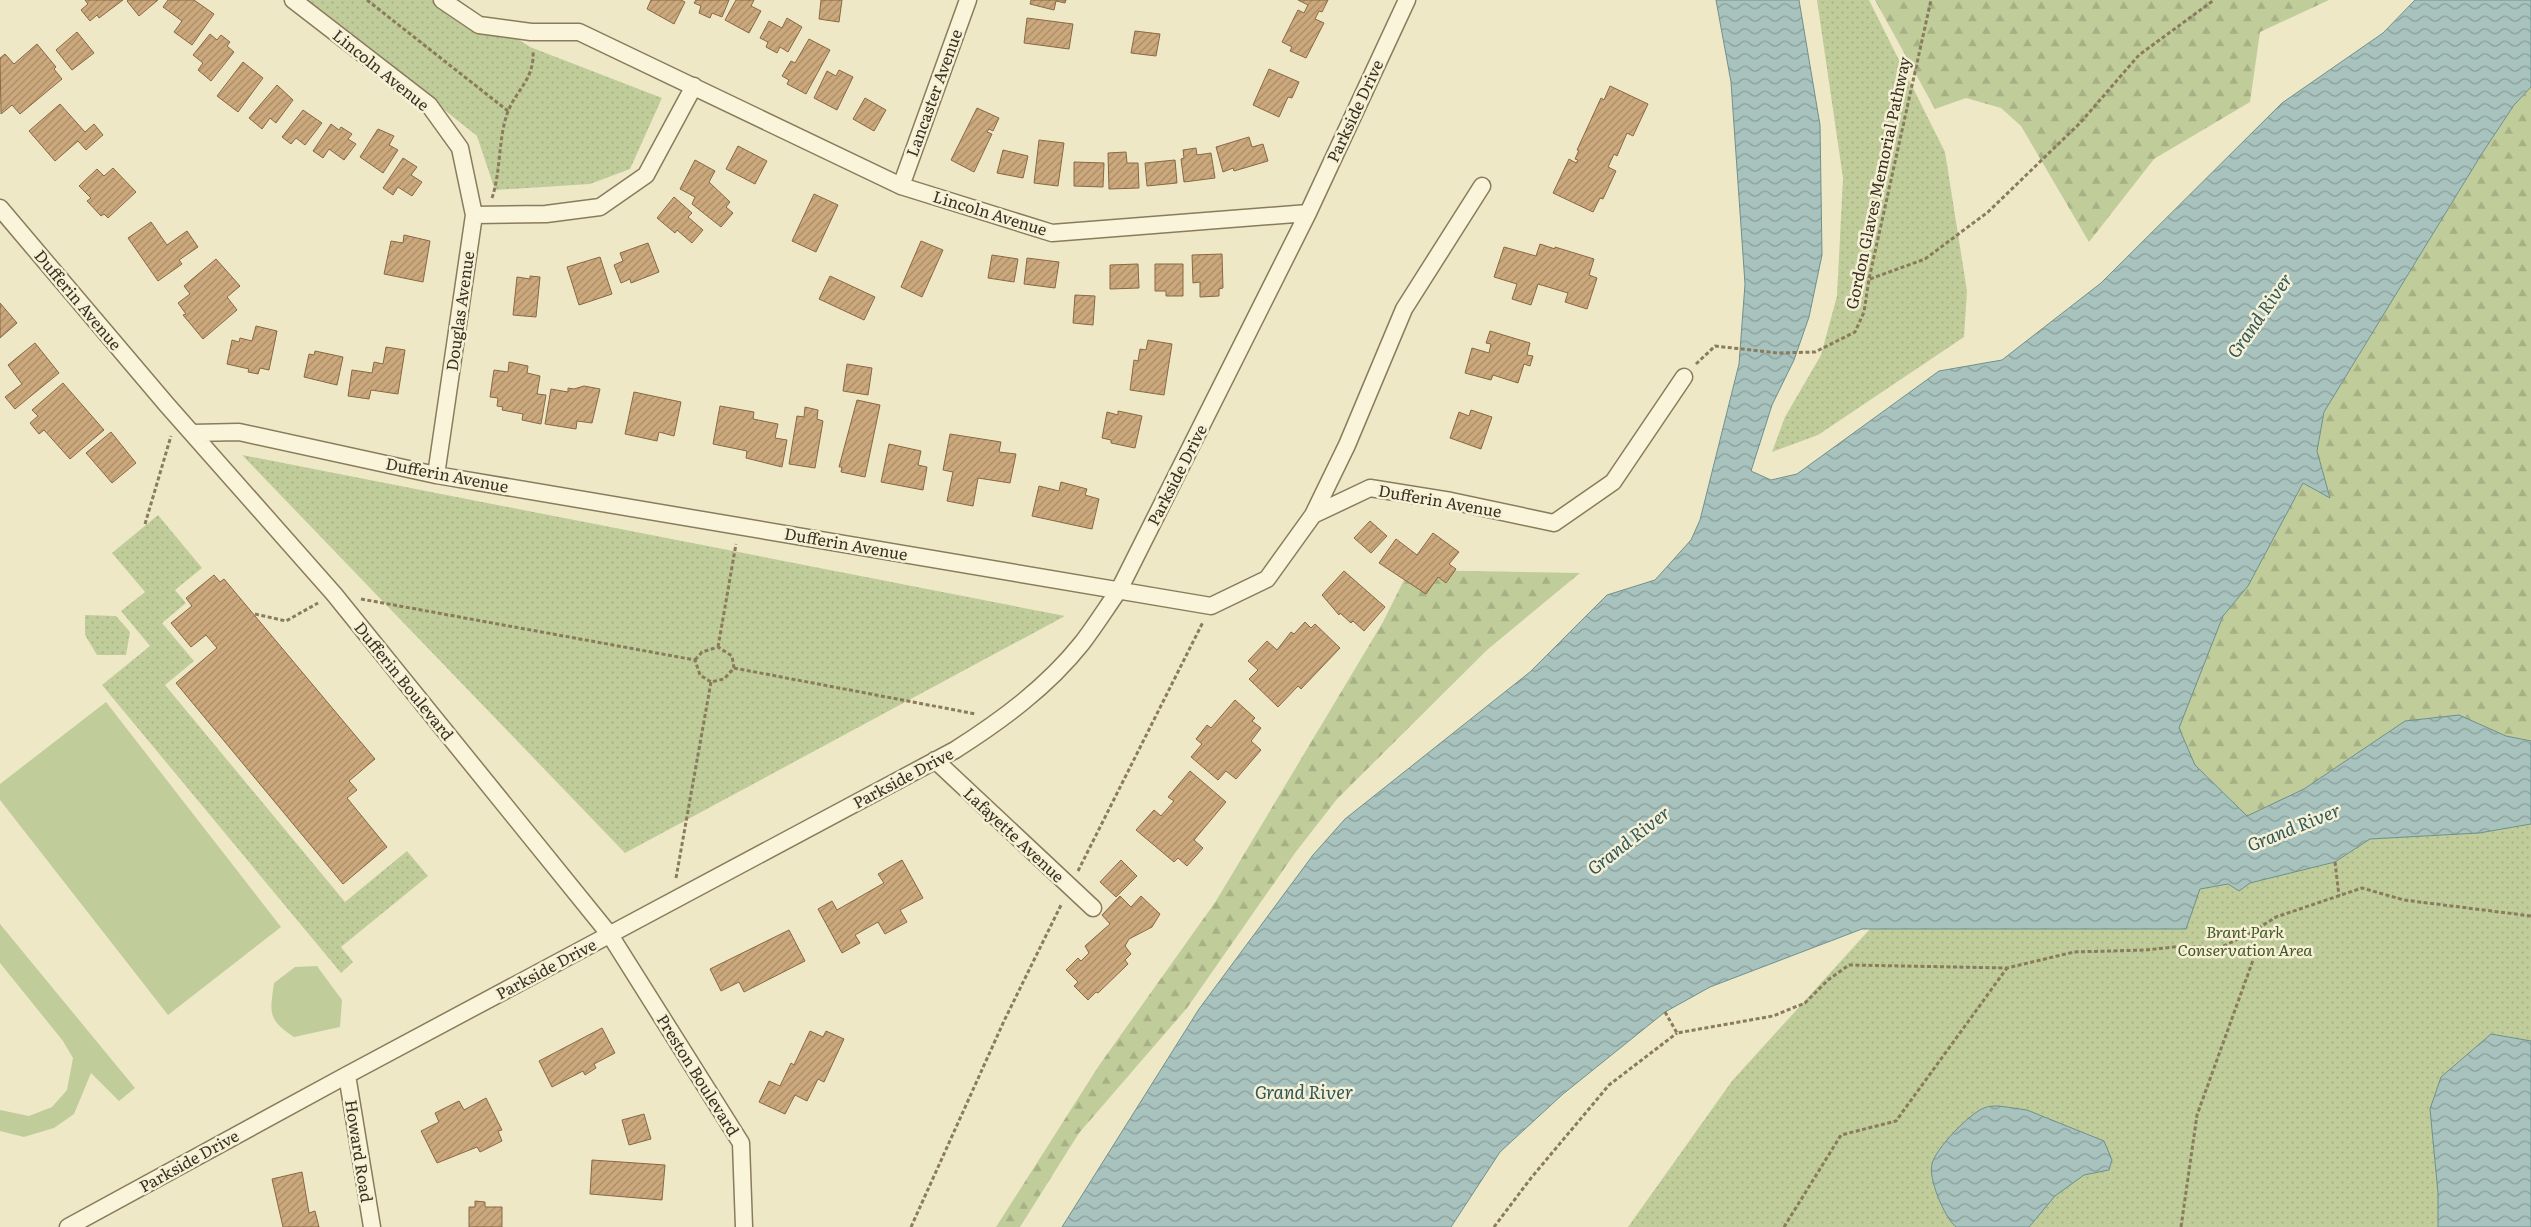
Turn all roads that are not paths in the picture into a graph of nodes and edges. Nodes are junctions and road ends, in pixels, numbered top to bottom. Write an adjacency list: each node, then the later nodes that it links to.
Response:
1 (293, 0): 6 (street, Lincoln Avenue)
2 (442, 0): 5 (street, Lincoln Avenue)
3 (968, 0): 7 (street, Lancaster Avenue)
4 (1407, 0): 10 (street, Parkside Drive)
5 (694, 86): 7 (street, Lincoln Avenue); 11 (street)
6 (460, 148): 11 (street, Douglas Avenue)
7 (901, 186): 10 (street, Lincoln Avenue)
8 (1482, 186): 15 (street)
9 (0, 208): 13 (street, Dufferin Avenue)
10 (1308, 213): 16 (street, Parkside Drive)
11 (480, 215): 14 (street, Douglas Avenue)
12 (1684, 377): 15 (street, Dufferin Avenue)
13 (192, 433): 14 (street, Dufferin Avenue); 19 (street, Dufferin Boulevard)
14 (436, 474): 16 (street, Dufferin Avenue)
15 (1313, 515): 16 (street, Dufferin Avenue)
16 (1119, 590): 17 (street, Parkside Drive)
17 (935, 760): 18 (street, Lafayette Avenue); 19 (street, Parkside Drive)
18 (1093, 908)
19 (610, 935): 20 (street, Parkside Drive); 23 (street, Preston Boulevard)
20 (347, 1075): 21 (street, Parkside Drive); 22 (street, Howard Road)
21 (68, 1227)
22 (372, 1227)
23 (744, 1227)

